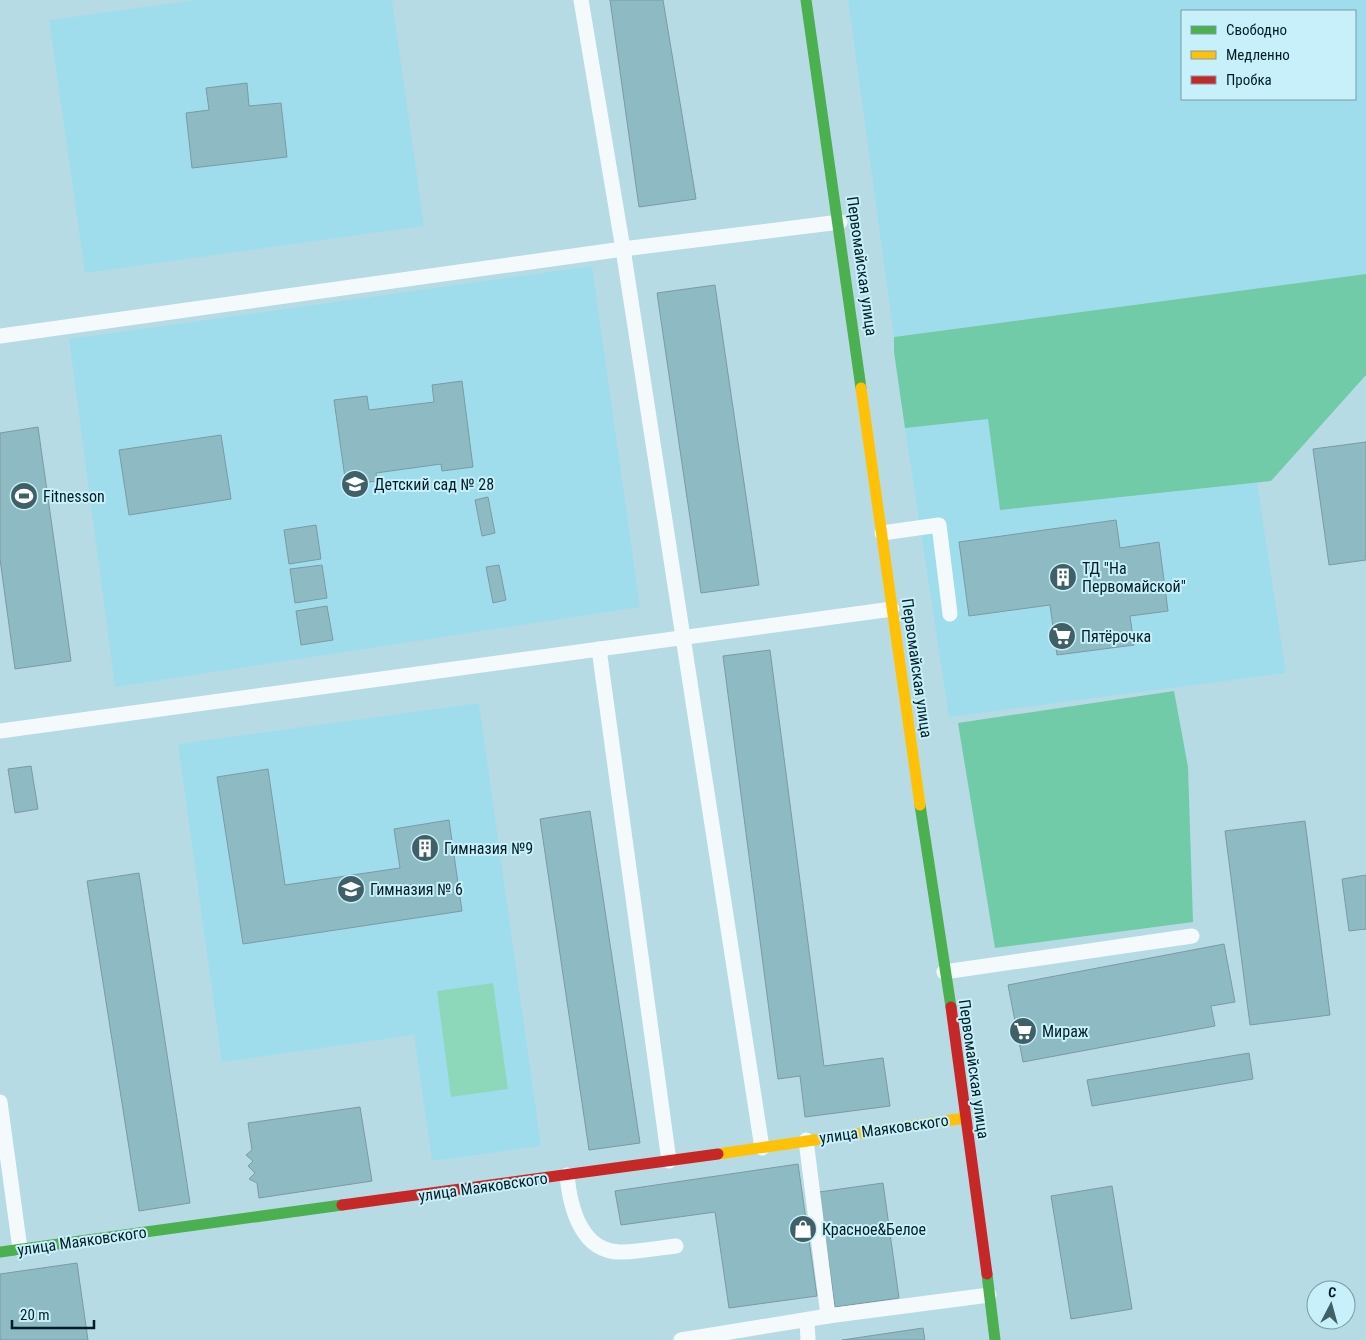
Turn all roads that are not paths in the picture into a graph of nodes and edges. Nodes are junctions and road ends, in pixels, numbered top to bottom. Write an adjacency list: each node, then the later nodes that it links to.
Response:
1 (581, 0): 4 (lane)
2 (806, 0): 3 (street, Первомайская улица)
3 (840, 222): 4 (lane); 6 (street, Первомайская улица)
4 (623, 249): 5 (lane); 9 (lane)
5 (0, 336)
6 (882, 533): 7 (street, Первомайская улица); 8 (lane)
7 (892, 609): 9 (lane); 13 (street, Первомайская улица)
8 (950, 614)
9 (682, 638): 10 (lane); 17 (lane)
10 (599, 648): 11 (lane); 18 (lane)
11 (0, 731)
12 (1192, 936): 13 (lane)
13 (944, 972): 15 (street, Первомайская улица)
14 (0, 1102): 21 (lane)
15 (965, 1118): 16 (street, улица Маяковского); 23 (street, Первомайская улица)
16 (806, 1140): 17 (street, улица Маяковского); 24 (lane)
17 (762, 1148): 18 (street, улица Маяковского)
18 (669, 1161): 19 (street, улица Маяковского)
19 (567, 1175): 20 (lane); 21 (street, улица Маяковского)
20 (676, 1246)
21 (20, 1249): 22 (street, улица Маяковского)
22 (0, 1252)
23 (990, 1295): 24 (lane); 28 (street, Первомайская улица)
24 (828, 1316): 25 (lane)
25 (807, 1321): 26 (lane); 27 (lane)
26 (681, 1340)
27 (808, 1340)
28 (995, 1340)

